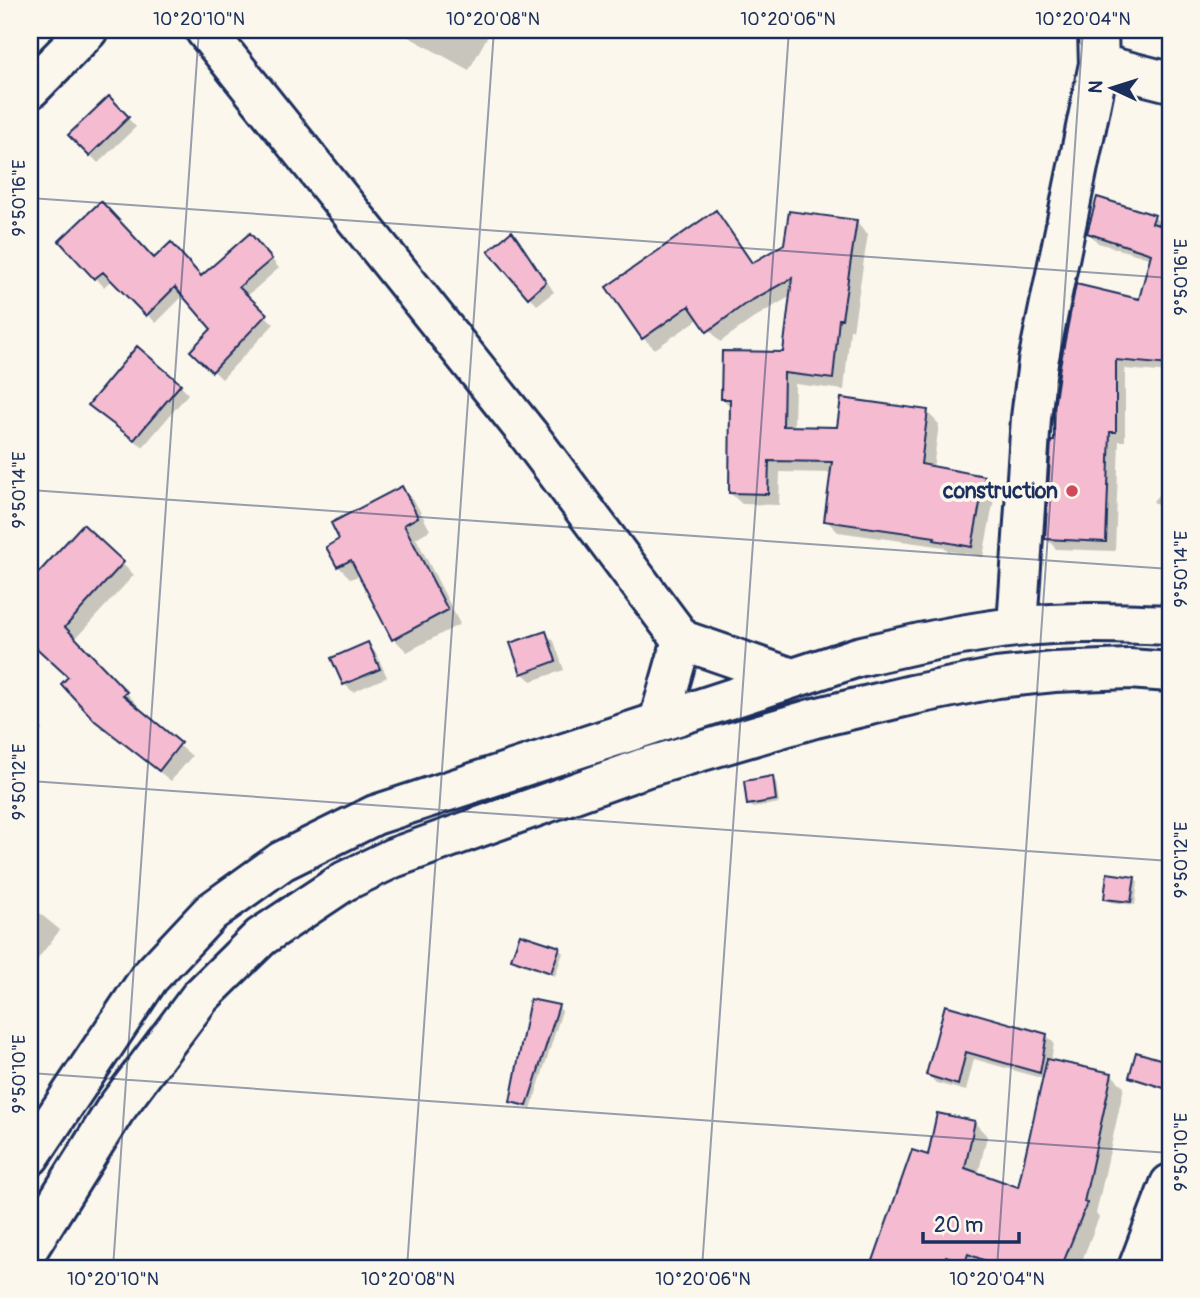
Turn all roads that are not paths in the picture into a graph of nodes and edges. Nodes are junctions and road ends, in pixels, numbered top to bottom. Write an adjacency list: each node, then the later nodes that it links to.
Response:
1 (89, 30): 5 (street)
2 (205, 30): 8 (street)
3 (1099, 47): 4 (street); 7 (street)
4 (1170, 82)
5 (30, 89)
6 (1170, 625): 7 (street)
7 (1017, 626): 10 (street)
8 (682, 640): 10 (street); 11 (street)
9 (1170, 671): 13 (street)
10 (792, 678): 11 (street)
11 (659, 721): 12 (street)
12 (112, 1032): 13 (street); 14 (street)
13 (152, 1060): 16 (street)
14 (30, 1156)
15 (1170, 1184): 17 (street)
16 (30, 1246)
17 (1138, 1268)

